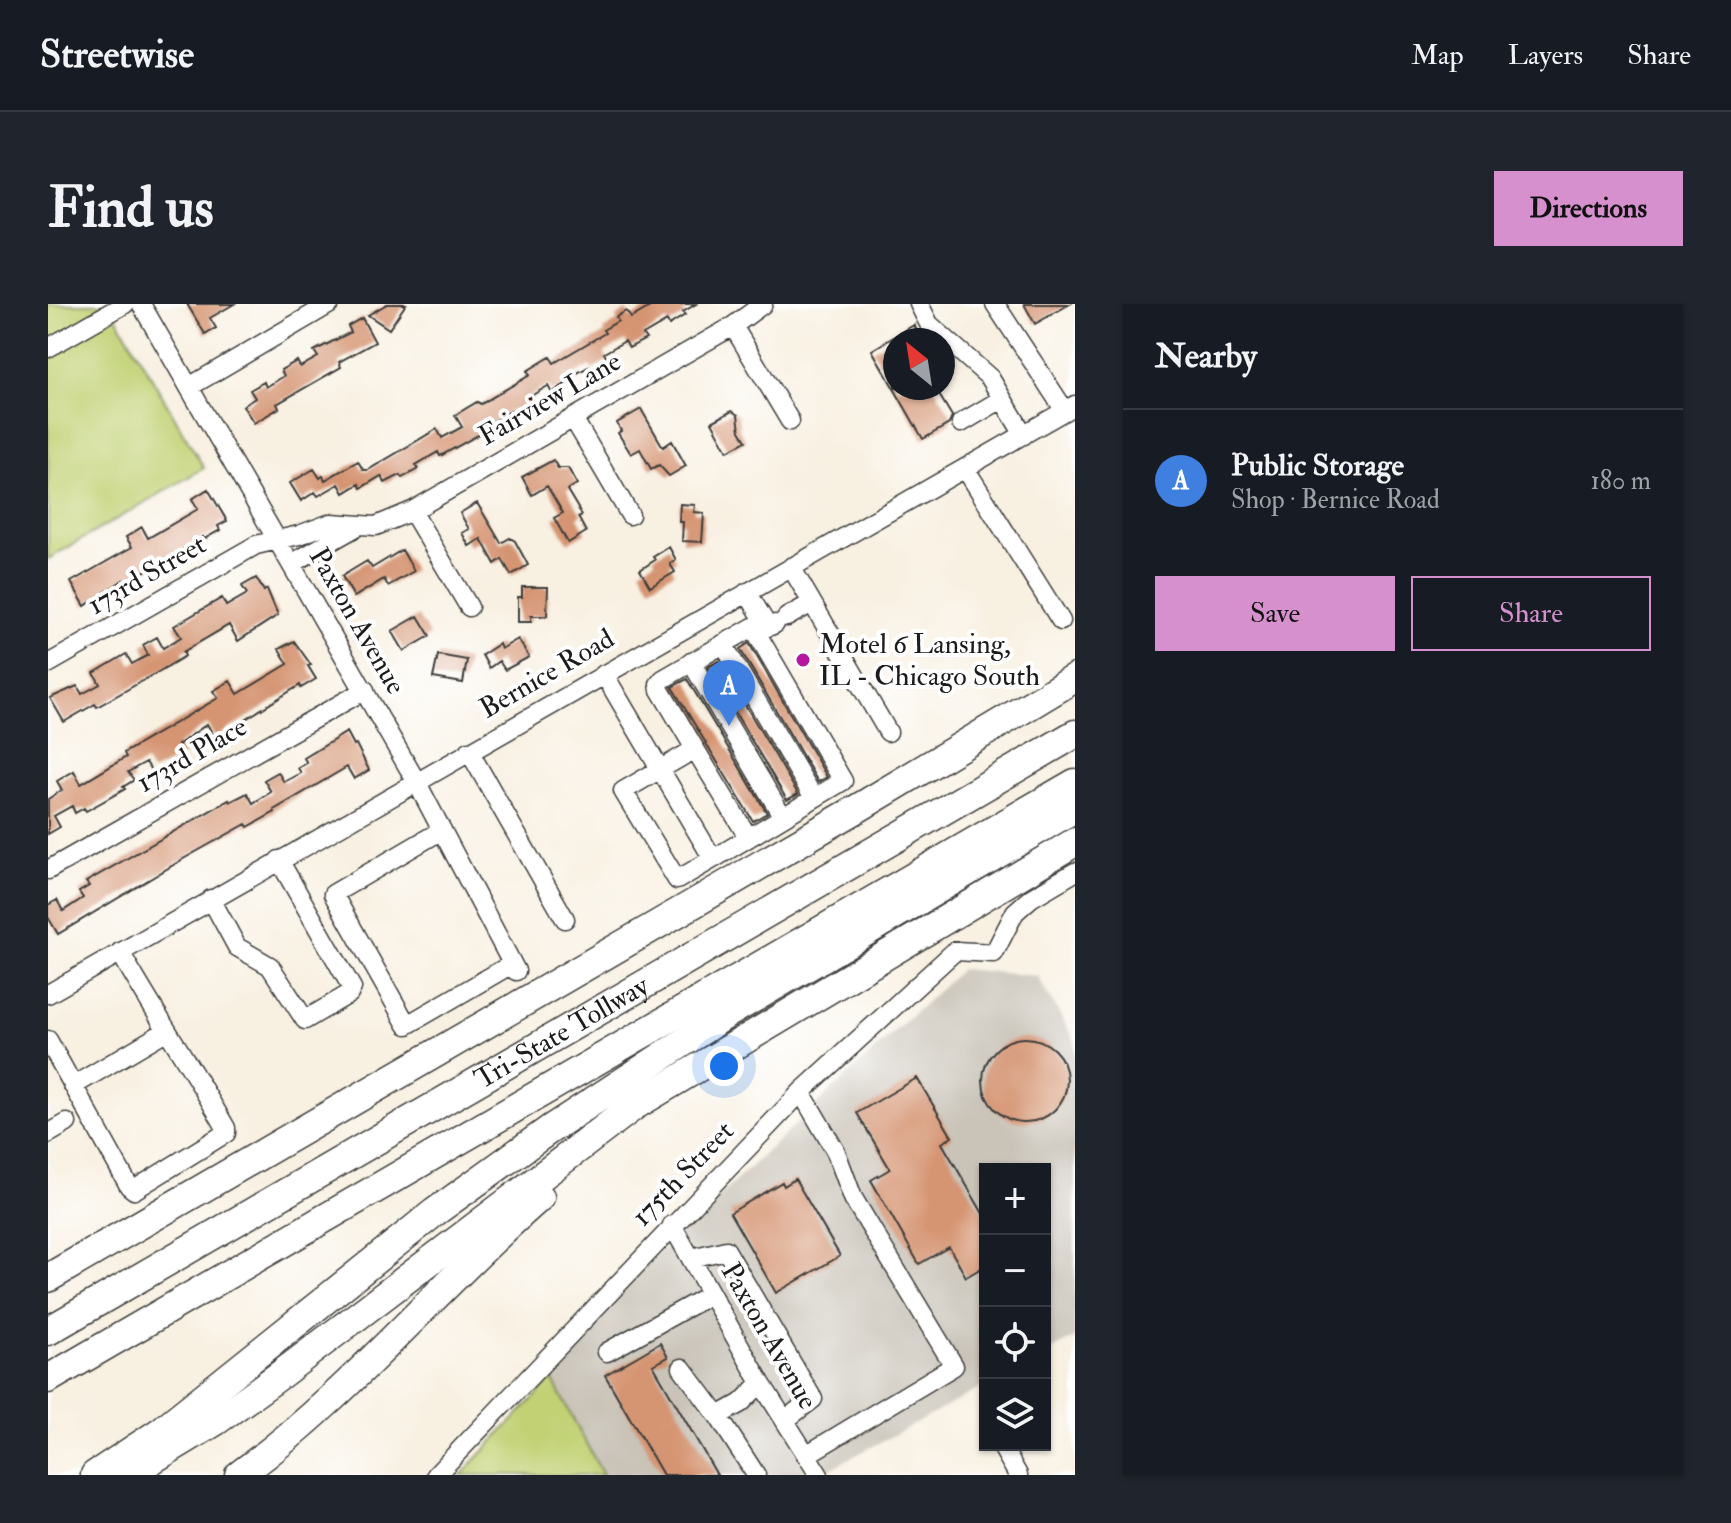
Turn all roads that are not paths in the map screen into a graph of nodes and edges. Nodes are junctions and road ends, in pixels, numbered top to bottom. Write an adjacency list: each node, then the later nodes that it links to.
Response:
1 (125, 304): 8 (street)
2 (141, 304): 9 (street, Paxton Avenue)
3 (330, 304): 9 (street)
4 (763, 304): 7 (street, Fairview Lane)
5 (919, 304): 10 (street)
6 (995, 304): 11 (street)
7 (733, 326): 12 (street, Fairview Lane); 13 (street)
8 (48, 348)
9 (189, 387): 20 (street, Paxton Avenue)
10 (1002, 399): 14 (street); 15 (street)
11 (1070, 408): 15 (street, Bernice Road)
12 (573, 418): 17 (street, Fairview Lane); 18 (street)
13 (790, 421)
14 (961, 423)
15 (1024, 435): 16 (street, Bernice Road)
16 (965, 468): 22 (street, Bernice Road); 26 (street)
17 (412, 511): 19 (street, Fairview Lane); 25 (street)
18 (630, 515)
19 (358, 526): 20 (street, Fairview Lane); 21 (street, Fairview Lane)
20 (277, 539): 21 (street, Paxton Avenue); 29 (street, 173rd Street)
21 (291, 564): 32 (street, Paxton Avenue)
22 (791, 567): 23 (street, Bernice Road); 24 (street)
23 (747, 592): 24 (street); 30 (street, Bernice Road)
24 (812, 603): 34 (street)
25 (469, 607)
26 (1061, 621)
27 (723, 644): 28 (street); 41 (street); 41 (street)
28 (691, 662): 36 (street); 44 (street)
29 (48, 664)
30 (604, 674): 37 (street, Bernice Road); 38 (street)
31 (1075, 678): 43 (highway)
32 (365, 690): 39 (street, Paxton Avenue); 50 (street, 173rd Place)
33 (1075, 696): 43 (highway)
34 (888, 732)
35 (1075, 734): 70 (highway, Tri-State Tollway)
36 (695, 749): 38 (street); 46 (street)
37 (469, 751): 39 (street, Bernice Road); 53 (street)
38 (660, 769): 48 (street); 48 (street)
39 (416, 781): 45 (street, Paxton Avenue); 49 (street, Bernice Road)
40 (1075, 783): 74 (highway, Tri-State Tollway)
41 (814, 798): 44 (street)
42 (1075, 808): 80 (highway)
43 (855, 810): 62 (highway)
44 (783, 817): 46 (street)
45 (442, 830): 45 (street, Paxton Avenue)
46 (748, 837): 48 (street)
47 (1075, 842): 56 (highway)
48 (713, 859)
49 (279, 860): 52 (street, Bernice Road); 52 (street)
50 (48, 870)
51 (1075, 872): 60 (street, 175th Street)
52 (211, 899): 54 (street, Bernice Road)
53 (565, 919)
54 (120, 952): 55 (street, Bernice Road); 57 (street)
55 (48, 994)
56 (767, 1025): 81 (highway); 82 (highway)
57 (166, 1031): 59 (street); 59 (street)
58 (48, 1040): 59 (street)
59 (73, 1086)
60 (801, 1092): 64 (street, 175th Street); 79 (street)
61 (67, 1123): 63 (street)
62 (313, 1125): 66 (highway); 68 (highway)
63 (48, 1134)
64 (672, 1225): 65 (street, Paxton Avenue); 83 (street, 175th Street)
65 (691, 1258): 67 (street, Paxton Avenue); 69 (street)
66 (48, 1278)
67 (711, 1294): 71 (street, Paxton Avenue); 72 (street)
68 (48, 1299)
69 (767, 1321): 71 (street); 77 (street)
70 (48, 1331)
71 (736, 1338): 75 (street, Paxton Avenue)
72 (607, 1352)
73 (682, 1368): 76 (street)
74 (48, 1379)
75 (761, 1383): 76 (street); 77 (street, Paxton Avenue)
76 (718, 1416): 84 (street)
77 (785, 1420): 79 (street, Paxton Avenue)
78 (1004, 1451): 86 (street)
79 (806, 1455): 85 (street, Paxton Avenue)
80 (95, 1475)
81 (127, 1475)
82 (239, 1475)
83 (436, 1475)
84 (756, 1475)
85 (819, 1475)
86 (1018, 1475)

